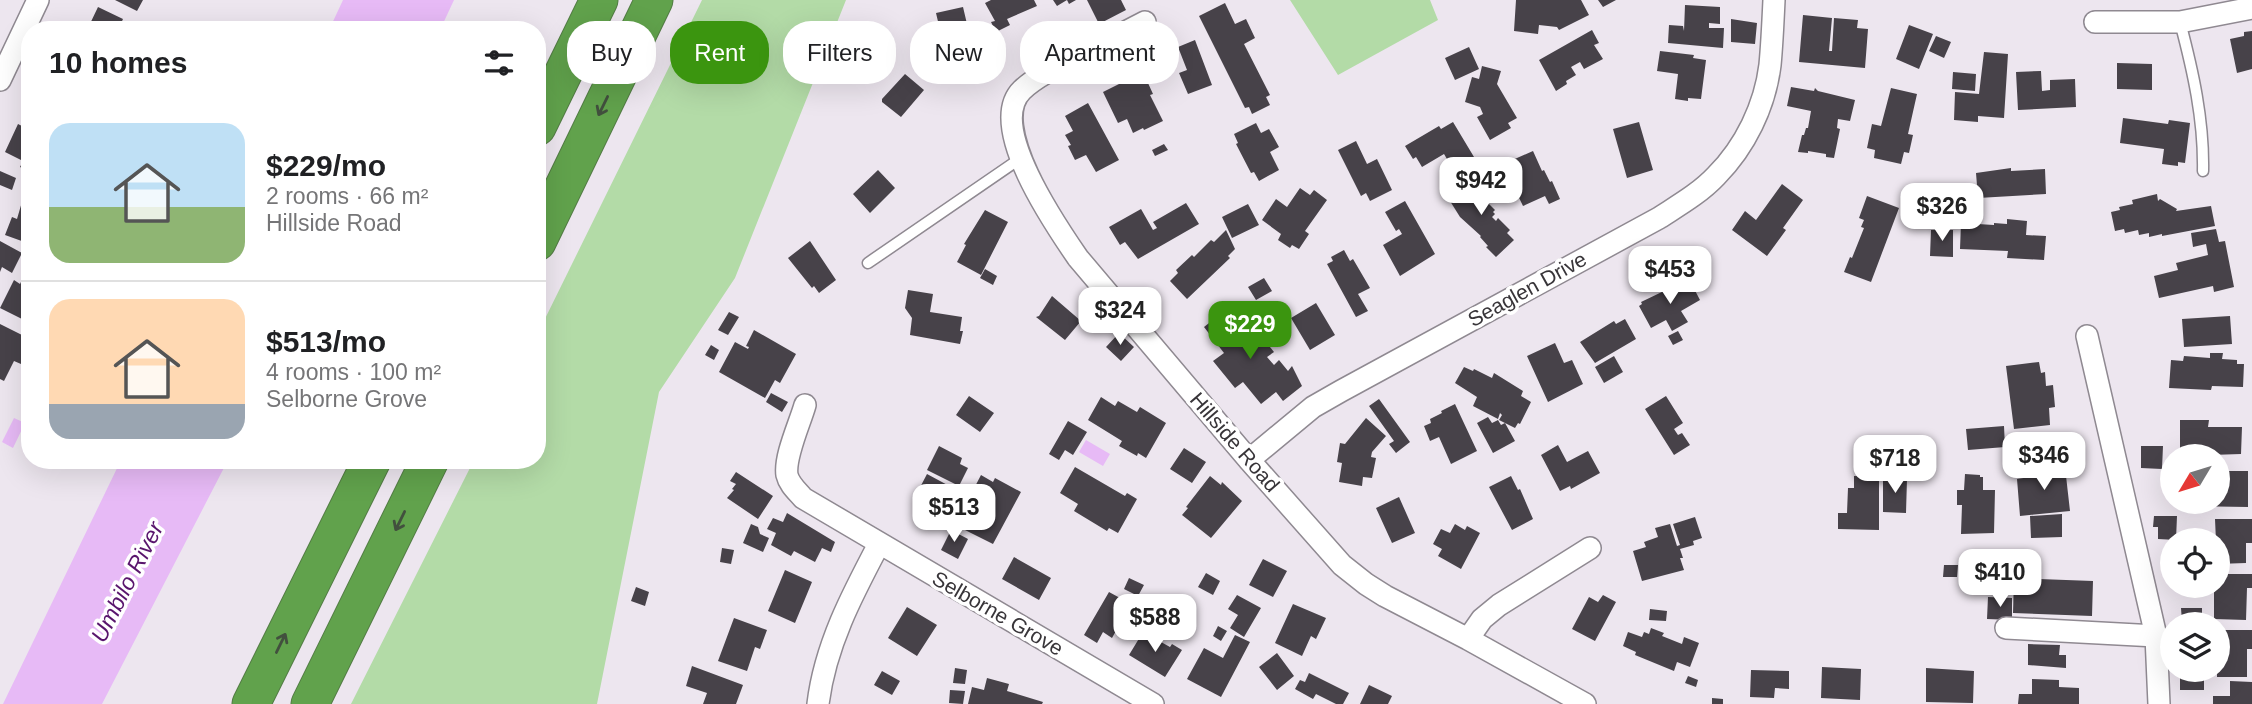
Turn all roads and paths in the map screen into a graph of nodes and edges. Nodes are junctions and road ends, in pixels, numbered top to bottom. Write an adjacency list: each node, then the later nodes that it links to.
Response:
1 (37, 0): 6 (street)
2 (599, 0): 12 (highway)
3 (654, 0): 15 (highway, one-way to 15)
4 (1774, 0): 19 (street, Seaglen Drive)
5 (2252, 8): 8 (street)
6 (27, 21)
7 (2095, 22): 8 (street)
8 (2180, 22): 14 (lane)
9 (21, 35): 10 (street)
10 (0, 80)
11 (1030, 84): 13 (street, Hillside Road)
12 (546, 109)
13 (1021, 158): 16 (lane); 19 (street, Hillside Road)
14 (2203, 171)
15 (546, 223)
16 (868, 263)
17 (2087, 336): 25 (street)
18 (805, 405): 22 (street, Selborne Grove)
19 (1249, 460): 26 (street, Hillside Road)
20 (368, 469): 28 (highway, one-way to 20)
21 (426, 469): 29 (highway, one-way to 29)
22 (879, 544): 30 (street); 31 (street, Selborne Grove)
23 (1590, 548): 26 (street)
24 (2006, 628): 25 (street)
25 (2156, 636): 32 (street)
26 (1468, 639): 27 (street, Hillside Road)
27 (1573, 701)
28 (251, 704)
29 (310, 704)
30 (818, 704)
31 (1153, 704)
32 (2159, 704)

